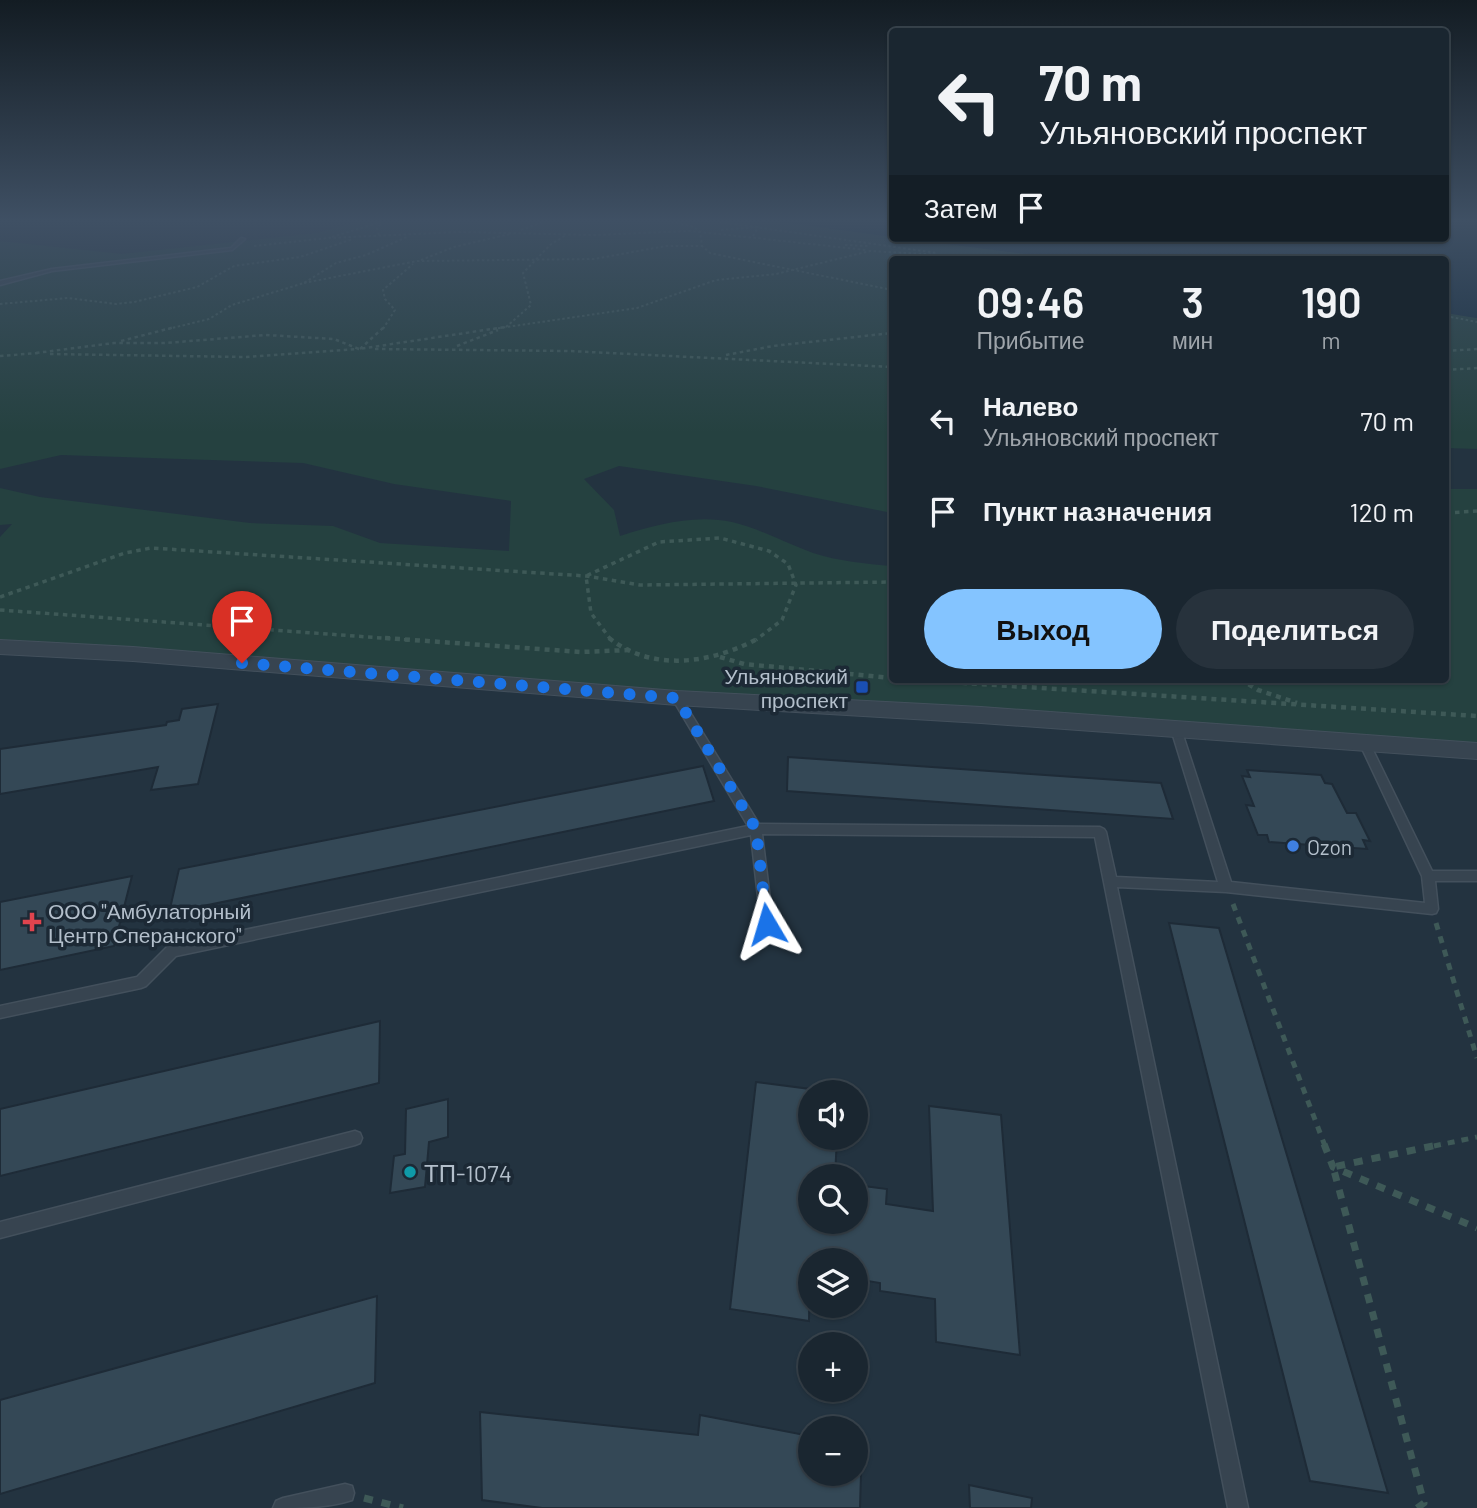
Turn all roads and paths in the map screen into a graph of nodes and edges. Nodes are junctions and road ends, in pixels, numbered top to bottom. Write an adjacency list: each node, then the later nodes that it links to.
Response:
1 (172, 292): 6 (path)
2 (273, 292): 11 (path)
3 (384, 292): 13 (path)
4 (528, 292): 9 (path)
5 (681, 292): 9 (path)
6 (0, 304)
7 (1449, 317): 8 (path)
8 (1477, 322)
9 (508, 326): 12 (path); 13 (path)
10 (889, 333): 18 (path)
11 (114, 342): 13 (path); 16 (path)
12 (452, 348): 13 (path); 18 (path)
13 (359, 349): 16 (path)
14 (1477, 349): 15 (path)
15 (1449, 351)
16 (36, 354): 17 (path)
17 (0, 356)
18 (718, 356): 19 (path)
19 (889, 367)
20 (1477, 368): 21 (path)
21 (1449, 370)
22 (1477, 511): 23 (path)
23 (1449, 513)
24 (586, 576): 25 (path); 25 (path); 27 (path); 30 (path)
25 (794, 582): 26 (path); 31 (path)
26 (889, 582)
27 (0, 597)
28 (0, 610): 30 (path)
29 (0, 647): 35 (street)
30 (629, 650): 31 (path)
31 (720, 657): 32 (path)
32 (889, 678)
33 (966, 683): 36 (path)
34 (1247, 683): 36 (path)
35 (677, 698): 38 (street); 41 (lane)
36 (1303, 705): 37 (path)
37 (1477, 716)
38 (1175, 729): 39 (street); 45 (lane)
39 (1364, 743): 40 (street); 42 (lane)
40 (1477, 751)
41 (756, 829): 44 (lane); 47 (lane); 48 (lane)
42 (1428, 876): 43 (lane); 46 (lane)
43 (1477, 876)
44 (1111, 881): 45 (lane); 58 (lane)
45 (1226, 887): 46 (lane); 52 (path)
46 (1432, 909): 49 (path)
47 (767, 924)
48 (0, 1012)
49 (1477, 1058)
50 (1477, 1137): 52 (path)
51 (355, 1138): 54 (lane)
52 (1333, 1167): 53 (path); 59 (path)
53 (1477, 1227)
54 (0, 1230)
55 (345, 1493): 56 (lane); 57 (path)
56 (283, 1508)
57 (403, 1508)
58 (1238, 1508)
59 (1418, 1508)

